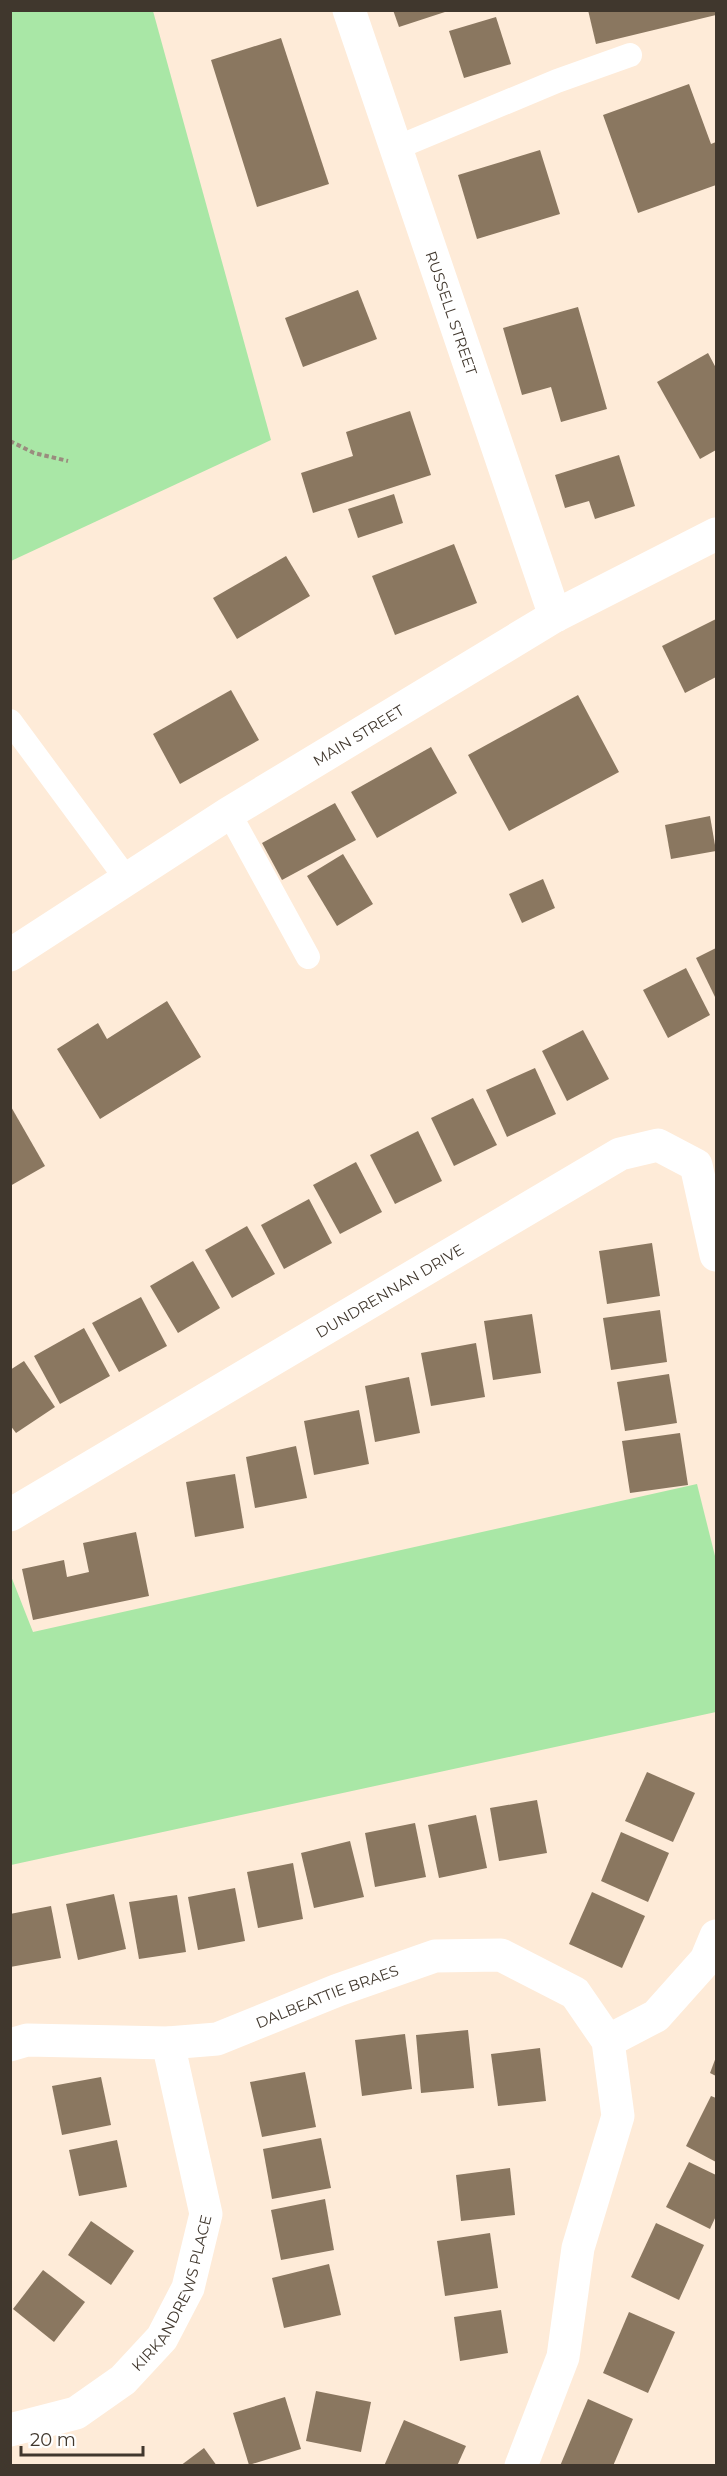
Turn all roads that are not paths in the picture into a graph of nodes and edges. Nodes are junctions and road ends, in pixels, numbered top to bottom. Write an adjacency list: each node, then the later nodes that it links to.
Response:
1 (349, 10): 3 (street, RUSSELL STREET)
2 (630, 55): 3 (lane)
3 (396, 148): 5 (street, RUSSELL STREET)
4 (717, 534): 5 (street, MAIN STREET)
5 (555, 616): 7 (street, MAIN STREET)
6 (10, 721): 8 (lane)
7 (229, 813): 8 (street, MAIN STREET); 10 (lane)
8 (126, 878): 9 (street, MAIN STREET)
9 (10, 955)
10 (308, 957)
11 (717, 1255): 12 (street, DUNDRENNAN DRIVE)
12 (10, 1515)
13 (717, 1936): 14 (street)
14 (608, 2041): 15 (street, DALBEATTIE BRAES); 18 (street)
15 (168, 2043): 16 (street, DALBEATTIE BRAES); 17 (street, KIRKANDREWS PLACE)
16 (10, 2045)
17 (10, 2430)
18 (521, 2466)

